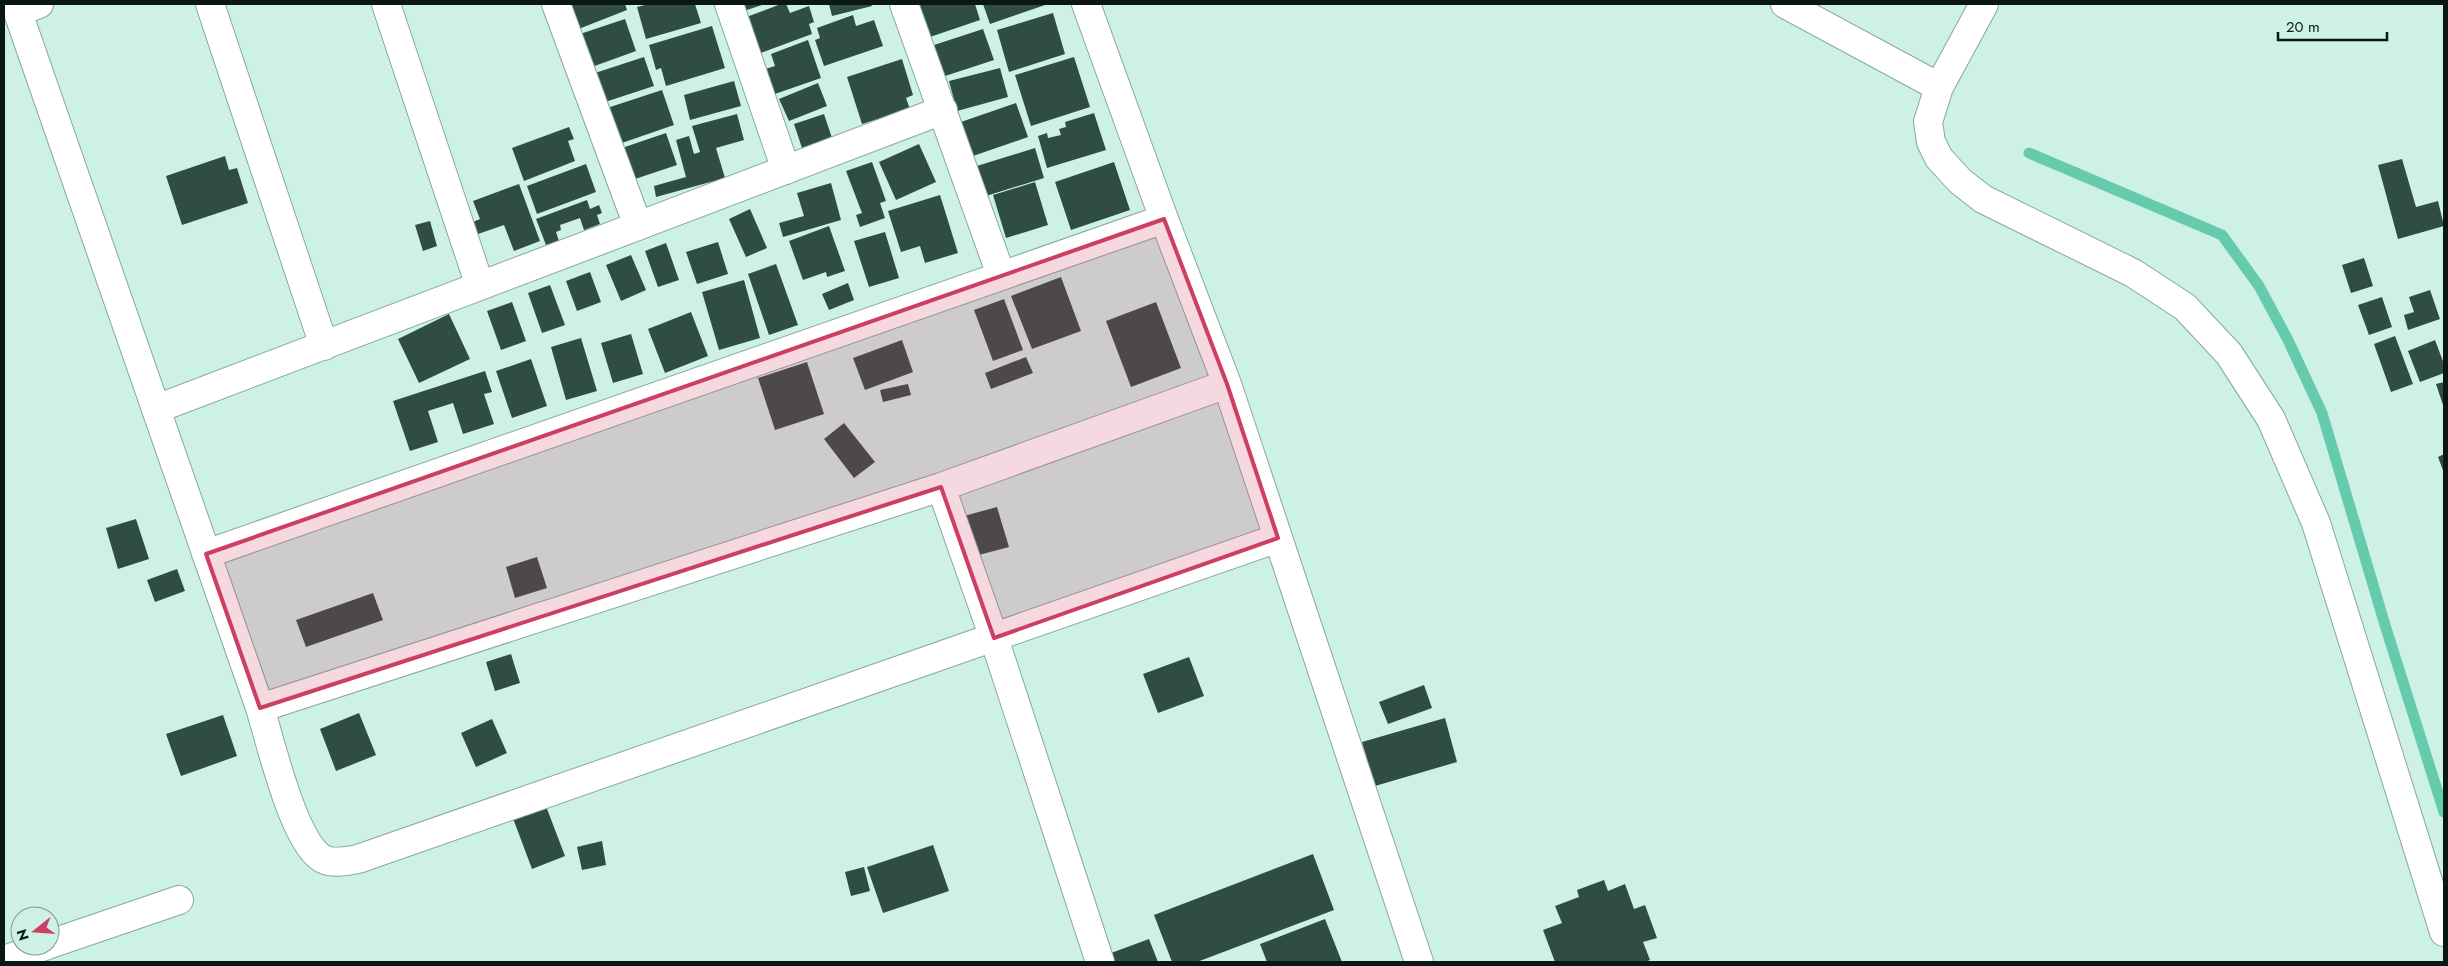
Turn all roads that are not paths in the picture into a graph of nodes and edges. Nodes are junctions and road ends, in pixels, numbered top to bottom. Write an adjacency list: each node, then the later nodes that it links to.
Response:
1 (210, 4): 17 (street)
2 (386, 4): 16 (street)
3 (556, 4): 14 (street)
4 (730, 4): 12 (street)
5 (904, 4): 11 (street)
6 (1086, 4): 13 (street)
7 (1785, 4): 10 (street)
8 (1984, 4): 10 (street)
9 (24, 6): 19 (street)
10 (1939, 87): 26 (street)
11 (943, 110): 12 (street); 15 (street)
12 (786, 170): 14 (street)
13 (1164, 219): 15 (street); 18 (street)
14 (638, 226): 16 (street)
15 (1001, 275): 22 (street)
16 (480, 286): 17 (street)
17 (324, 346): 19 (street)
18 (1227, 384): 20 (street); 21 (street)
19 (156, 410): 22 (street)
20 (941, 487): 23 (street); 24 (street)
21 (1278, 538): 23 (street); 29 (street)
22 (206, 554): 24 (street)
23 (994, 638): 24 (street); 28 (street)
24 (260, 708)
25 (179, 900): 27 (street)
26 (2444, 932)
27 (60, 941)
28 (1100, 962)
29 (1419, 962)

